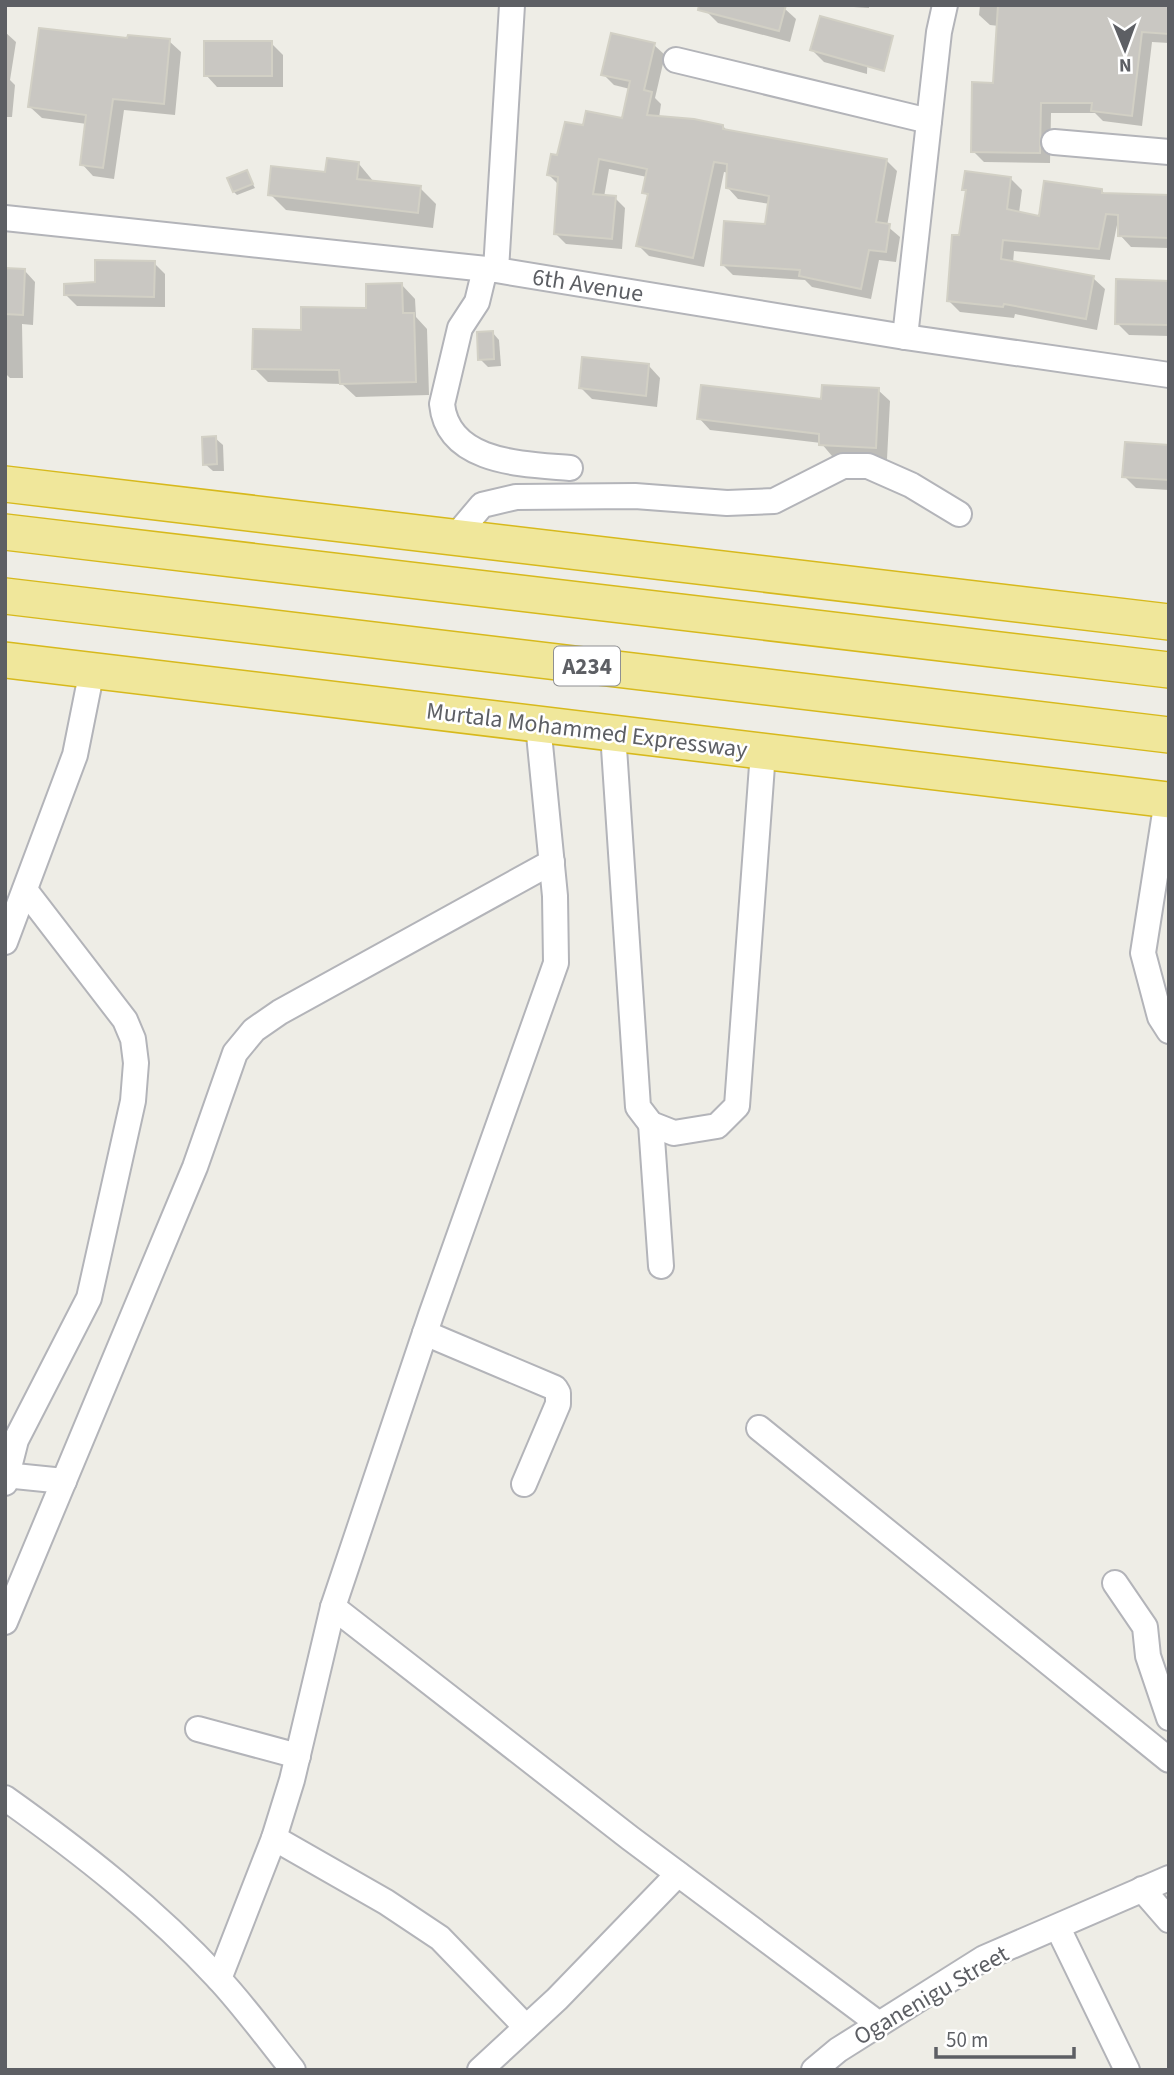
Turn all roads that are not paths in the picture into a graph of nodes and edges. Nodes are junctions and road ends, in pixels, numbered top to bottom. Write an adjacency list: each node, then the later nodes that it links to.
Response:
1 (512, 5): 8 (street)
2 (945, 5): 4 (street)
3 (676, 60): 4 (street)
4 (929, 121): 9 (street)
5 (1055, 142): 6 (street)
6 (1169, 152)
7 (5, 218): 8 (street, 6th Avenue)
8 (490, 269): 9 (street, 6th Avenue); 11 (street)
9 (905, 337): 10 (street, 6th Avenue)
10 (1169, 375)
11 (570, 468)
12 (5, 484): 15 (highway)
13 (960, 514): 15 (street)
14 (5, 532): 20 (highway)
15 (455, 537): 17 (highway)
16 (5, 596): 23 (highway, A234)
17 (1169, 622)
18 (5, 660): 19 (highway, Murtala Mohammed Expressway)
19 (92, 670): 21 (highway, Murtala Mohammed Expressway); 27 (street)
20 (1169, 670)
21 (538, 724): 22 (highway, Murtala Mohammed Expressway); 26 (street)
22 (613, 733): 24 (highway, Murtala Mohammed Expressway); 30 (street)
23 (1169, 735)
24 (763, 752): 25 (highway, Murtala Mohammed Expressway); 30 (street)
25 (1168, 800): 29 (street)
26 (552, 862): 32 (street); 35 (street)
27 (25, 890): 28 (street); 34 (street)
28 (5, 942)
29 (1169, 1031)
30 (651, 1124): 31 (street)
31 (661, 1266)
32 (425, 1333): 36 (street); 38 (street)
33 (759, 1428): 43 (street)
34 (7, 1478): 35 (street)
35 (64, 1480): 39 (street)
36 (524, 1484)
37 (1115, 1583): 40 (street)
38 (333, 1608): 42 (street); 46 (street)
39 (5, 1622)
40 (1169, 1718)
41 (198, 1729): 42 (street)
42 (298, 1756): 45 (street)
43 (1169, 1760)
44 (5, 1798): 51 (street)
45 (274, 1838): 51 (street); 53 (street)
46 (678, 1874): 52 (street); 53 (street)
47 (1169, 1878): 48 (street, Oganenigu Street)
48 (1142, 1889): 49 (street); 50 (street, Oganenigu Street)
49 (1169, 1920)
50 (1058, 1928): 52 (street, Oganenigu Street); 57 (street)
51 (219, 1979): 54 (street)
52 (879, 2024): 56 (street, Oganenigu Street)
53 (526, 2027): 55 (street)
54 (293, 2070)
55 (480, 2070)
56 (814, 2070)
57 (1127, 2070)

